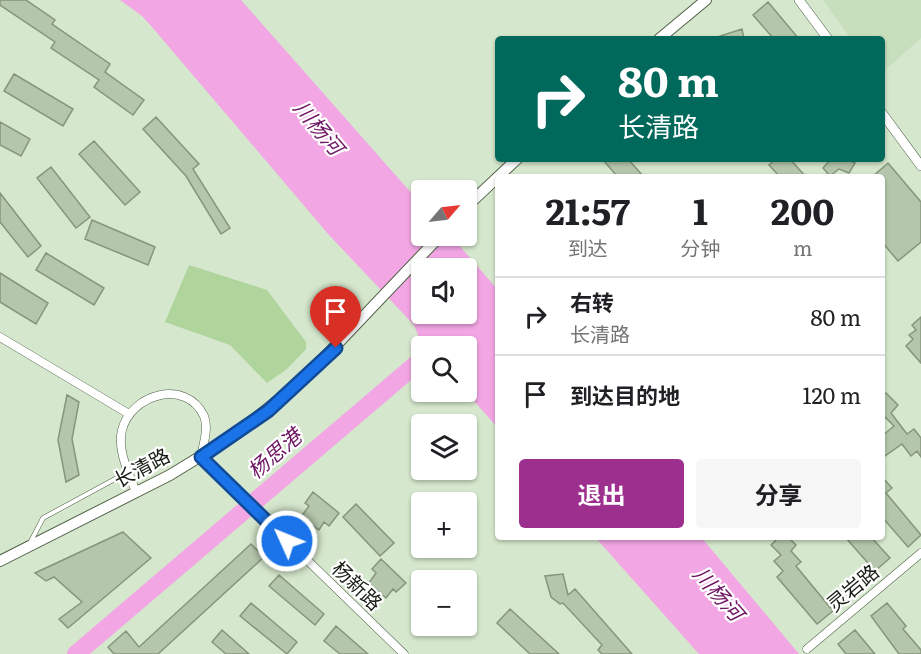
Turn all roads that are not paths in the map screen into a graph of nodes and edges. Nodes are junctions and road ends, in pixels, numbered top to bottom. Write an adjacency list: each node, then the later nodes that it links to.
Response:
1 (706, 0): 3 (main road)
2 (799, 0): 4 (street)
3 (663, 36)
4 (826, 36)
5 (885, 117): 7 (street)
6 (514, 162): 8 (main road)
7 (921, 166)
8 (501, 174)
9 (495, 180): 10 (main road)
10 (477, 197)
11 (430, 246): 14 (main road, 长清路)
12 (0, 337): 13 (street)
13 (129, 414): 14 (street); 15 (street)
14 (201, 457): 16 (main road, 长清路); 21 (street, 杨新路)
15 (128, 472): 16 (street); 17 (lane)
16 (136, 492): 17 (main road, 长清路)
17 (29, 546): 19 (main road, 长清路)
18 (921, 553): 20 (street, 灵岩路)
19 (0, 561)
20 (807, 649)
21 (404, 654)

